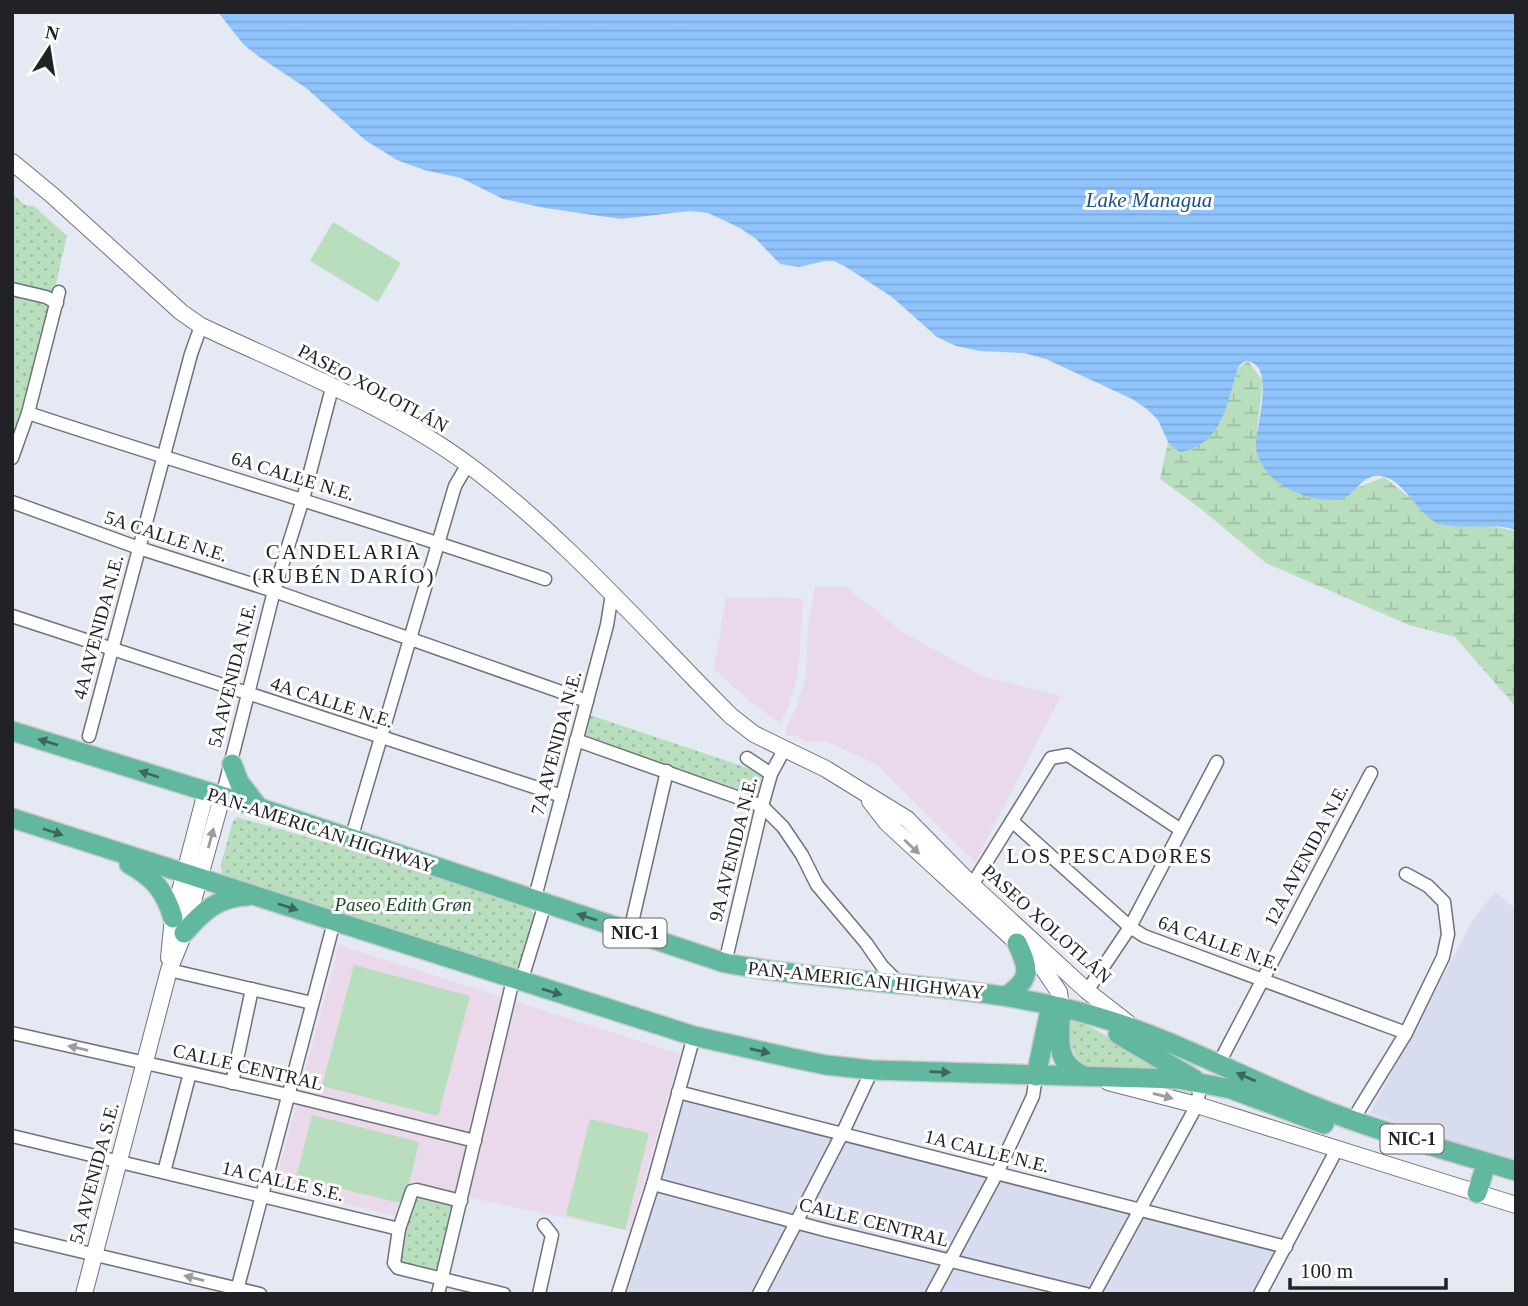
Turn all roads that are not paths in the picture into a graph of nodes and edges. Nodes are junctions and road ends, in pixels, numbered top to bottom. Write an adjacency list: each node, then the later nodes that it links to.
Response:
1 (12, 162): 3 (street, PASEO XOLOTLÁN)
2 (12, 289): 5 (street)
3 (201, 326): 4 (street, PASEO XOLOTLÁN); 7 (street, 4A AVENIDA N.E.)
4 (332, 388): 8 (street, PASEO XOLOTLÁN); 9 (street, 5A AVENIDA N.E.)
5 (29, 413): 6 (street); 7 (street, 6A CALLE N.E.)
6 (12, 458)
7 (163, 458): 9 (street, 6A CALLE N.E.); 12 (street, 4A AVENIDA N.E.)
8 (468, 464): 11 (street); 15 (street, PASEO XOLOTLÁN)
9 (303, 499): 11 (street, 6A CALLE N.E.); 14 (street, 5A AVENIDA N.E.)
10 (12, 502): 12 (street, 5A CALLE N.E.)
11 (437, 542): 13 (street, 6A CALLE N.E.); 17 (street)
12 (139, 548): 14 (street, 5A CALLE N.E.); 18 (street, 4A AVENIDA N.E.)
13 (545, 579)
14 (274, 591): 17 (street, 5A CALLE N.E.); 19 (street, 5A AVENIDA N.E.)
15 (612, 594): 20 (street, 7A AVENIDA N.E.); 25 (street, PASEO XOLOTLÁN)
16 (12, 616): 18 (street, 4A CALLE N.E.)
17 (409, 640): 20 (street, 5A CALLE N.E.); 23 (street)
18 (112, 649): 19 (street, 4A CALLE N.E.); 22 (street, 4A AVENIDA N.E.)
19 (248, 695): 23 (street, 4A CALLE N.E.); 28 (street, 5A AVENIDA N.E.)
20 (587, 701): 24 (street, 7A AVENIDA N.E.)
21 (12, 730): 32 (highway, PAN-AMERICAN HIGHWAY / NIC-1, one-way to 21)
22 (89, 736)
23 (381, 738): 33 (street, 4A CALLE N.E.); 40 (street)
24 (576, 740): 29 (street); 33 (street, 7A AVENIDA N.E.)
25 (785, 748): 31 (street, 9A AVENIDA N.E.); 34 (street, PASEO XOLOTLÁN)
26 (747, 758): 31 (street)
27 (1217, 762): 39 (street)
28 (232, 764): 32 (street, 5A AVENIDA N.E.); 36 (highway)
29 (667, 771): 35 (street); 50 (street)
30 (1371, 773): 54 (street, 12A AVENIDA N.E.)
31 (771, 774): 35 (street, 9A AVENIDA N.E.)
32 (214, 795): 36 (highway, PAN-AMERICAN HIGHWAY / NIC-1); 43 (street, 5A AVENIDA N.E.)
33 (562, 796): 46 (street, 7A AVENIDA N.E.)
34 (867, 796): 44 (street, PASEO XOLOTLÁN); 51 (street, PASEO XOLOTLÁN, one-way to 51)
35 (762, 806): 52 (street, 9A AVENIDA N.E.); 56 (street)
36 (260, 808): 40 (highway, PAN-AMERICAN HIGHWAY / NIC-1)
37 (12, 818): 41 (highway, NIC-1, one-way to 41)
38 (1012, 821): 39 (street); 44 (street); 49 (street, 6A CALLE N.E.)
39 (1181, 830): 49 (street)
40 (351, 839): 46 (highway, PAN-AMERICAN HIGHWAY / NIC-1)
41 (94, 845): 43 (highway, NIC-1); 48 (highway)
42 (1406, 874): 65 (street)
43 (192, 876): 45 (highway, NIC-1); 48 (street, 5A AVENIDA N.E.)
44 (972, 886): 58 (street, PASEO XOLOTLÁN)
45 (257, 897): 47 (highway, NIC-1, one-way to 47); 48 (highway)
46 (540, 902): 50 (highway, PAN-AMERICAN HIGHWAY / NIC-1, one-way to 46); 55 (street, 7A AVENIDA N.E.)
47 (334, 922): 55 (highway, NIC-1); 60 (street)
48 (178, 926): 53 (street, 5A AVENIDA N.E.)
49 (1130, 927): 54 (street, 6A CALLE N.E.); 58 (street)
50 (630, 931): 52 (highway, PAN-AMERICAN HIGHWAY / NIC-1)
51 (1017, 943): 59 (highway); 61 (street, PASEO XOLOTLÁN)
52 (725, 963): 56 (highway, PAN-AMERICAN HIGHWAY / NIC-1)
53 (169, 970): 57 (street); 67 (street, 5A AVENIDA N.E.)
54 (1263, 979): 65 (street, 6A CALLE N.E.); 68 (street, 12A AVENIDA N.E.)
55 (517, 981): 66 (highway, NIC-1, one-way to 66); 81 (street, 7A AVENIDA N.E.)
56 (899, 983): 59 (highway, PAN-AMERICAN HIGHWAY / NIC-1)
57 (252, 989): 60 (street); 74 (street)
58 (1087, 991): 63 (street, PASEO XOLOTLÁN)
59 (1006, 996): 61 (highway, PAN-AMERICAN HIGHWAY / NIC-1)
60 (312, 1003): 76 (street)
61 (1056, 1006): 62 (highway, PAN-AMERICAN HIGHWAY / NIC-1); 71 (highway); 72 (highway)
62 (1081, 1012): 63 (highway, PAN-AMERICAN HIGHWAY / NIC-1); 73 (highway)
63 (1136, 1030): 68 (highway, PAN-AMERICAN HIGHWAY / NIC-1)
64 (12, 1033): 67 (street, CALLE CENTRAL, one-way to 64)
65 (1406, 1033): 78 (street)
66 (694, 1036): 69 (highway, NIC-1, one-way to 69); 75 (street)
67 (145, 1063): 70 (street, CALLE CENTRAL); 83 (street, 5A AVENIDA S.E.)
68 (1218, 1065): 78 (highway, PAN-AMERICAN HIGHWAY / NIC-1, one-way to 68)
69 (872, 1070): 72 (highway, NIC-1, one-way to 72); 79 (street)
70 (190, 1073): 74 (street, CALLE CENTRAL); 85 (street)
71 (1082, 1075): 72 (highway, NIC-1); 73 (highway, NIC-1); 77 (street, one-way to 77)
72 (1036, 1076): 86 (street)
73 (1196, 1081): 77 (street); 87 (highway, NIC-1)
74 (233, 1083): 76 (street, CALLE CENTRAL)
75 (678, 1092): 79 (street, 1A CALLE N.E.); 88 (street)
76 (288, 1095): 81 (street, CALLE CENTRAL); 91 (street)
77 (1197, 1105): 82 (street); 94 (street)
78 (1352, 1121): 84 (highway, PAN-AMERICAN HIGHWAY / NIC-1)
79 (841, 1135): 86 (street, 1A CALLE N.E.); 95 (street)
80 (12, 1136): 83 (street, 1A CALLE S.E.)
81 (474, 1141): 92 (street, 7A AVENIDA N.E.)
82 (1337, 1149): 90 (street); 99 (street)
83 (119, 1162): 85 (street, 1A CALLE S.E.); 100 (street, 5A AVENIDA S.E.)
84 (1516, 1171)
85 (164, 1172): 91 (street, 1A CALLE S.E.)
86 (997, 1173): 94 (street, 1A CALLE N.E.); 101 (street)
87 (1483, 1174): 89 (highway, NIC-1); 90 (highway)
88 (653, 1184): 95 (street, CALLE CENTRAL); 109 (street)
89 (1516, 1184)
90 (1477, 1193): 93 (street)
91 (261, 1196): 97 (street, 1A CALLE S.E.); 103 (street)
92 (461, 1201): 97 (street); 102 (street, 7A AVENIDA N.E.)
93 (1516, 1205)
94 (1140, 1210): 99 (street, 1A CALLE N.E.); 113 (street)
95 (796, 1222): 101 (street, CALLE CENTRAL); 110 (street)
96 (544, 1225): 108 (street)
97 (399, 1229): 102 (street)
98 (12, 1235): 100 (street)
99 (1286, 1247): 114 (street)
100 (94, 1253): 103 (street, one-way to 100); 104 (street, 5A AVENIDA S.E.)
101 (950, 1261): 111 (street); 112 (street, CALLE CENTRAL)
102 (442, 1279): 106 (street, 7A AVENIDA N.E.); 107 (street)
103 (236, 1291): 105 (street)
104 (83, 1294)
105 (260, 1294)
106 (438, 1294)
107 (503, 1294)
108 (539, 1294)
109 (618, 1294)
110 (759, 1294)
111 (932, 1294)
112 (1086, 1294)
113 (1094, 1294)
114 (1260, 1294)

